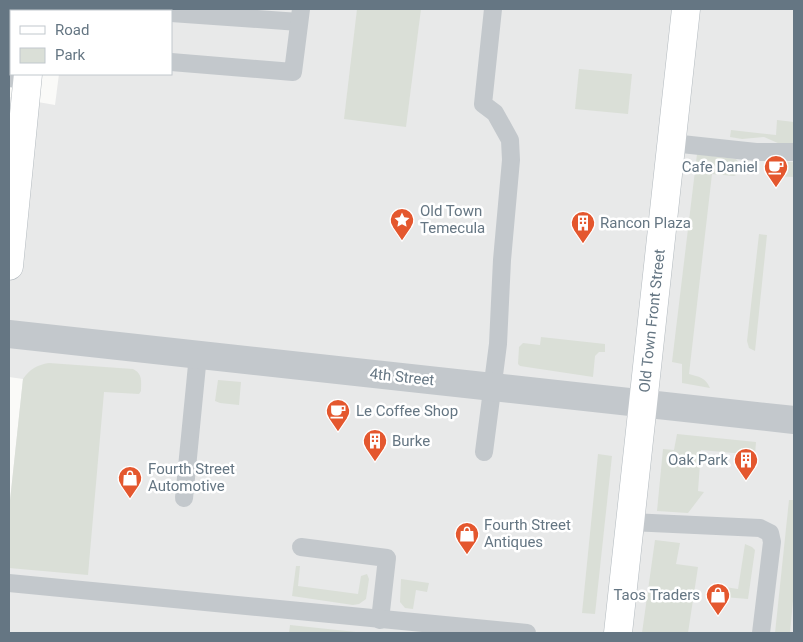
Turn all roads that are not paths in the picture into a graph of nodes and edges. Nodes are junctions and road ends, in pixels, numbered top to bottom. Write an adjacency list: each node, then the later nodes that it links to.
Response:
1 (119, 9): 4 (lane)
2 (493, 9): 15 (lane)
3 (686, 9): 10 (main road, Old Town Front Street)
4 (136, 10)
5 (172, 13): 6 (lane)
6 (300, 15): 7 (lane)
7 (172, 62)
8 (21, 77): 9 (main road)
9 (16, 125): 12 (main road)
10 (672, 143): 11 (lane); 16 (main road, Old Town Front Street)
11 (794, 152)
12 (9, 266)
13 (9, 334): 14 (street, 4th Street)
14 (198, 355): 15 (street, 4th Street); 19 (lane)
15 (493, 387): 16 (street, 4th Street); 18 (lane)
16 (643, 403): 17 (street, 4th Street); 20 (main road, Old Town Front Street)
17 (794, 420)
18 (484, 452)
19 (184, 498)
20 (630, 522): 26 (main road, Old Town Front Street); 27 (lane)
21 (301, 547): 23 (lane)
22 (9, 583): 23 (lane)
23 (380, 620): 24 (lane)
24 (420, 628): 25 (lane)
25 (527, 633)
26 (618, 633)
27 (761, 633)

